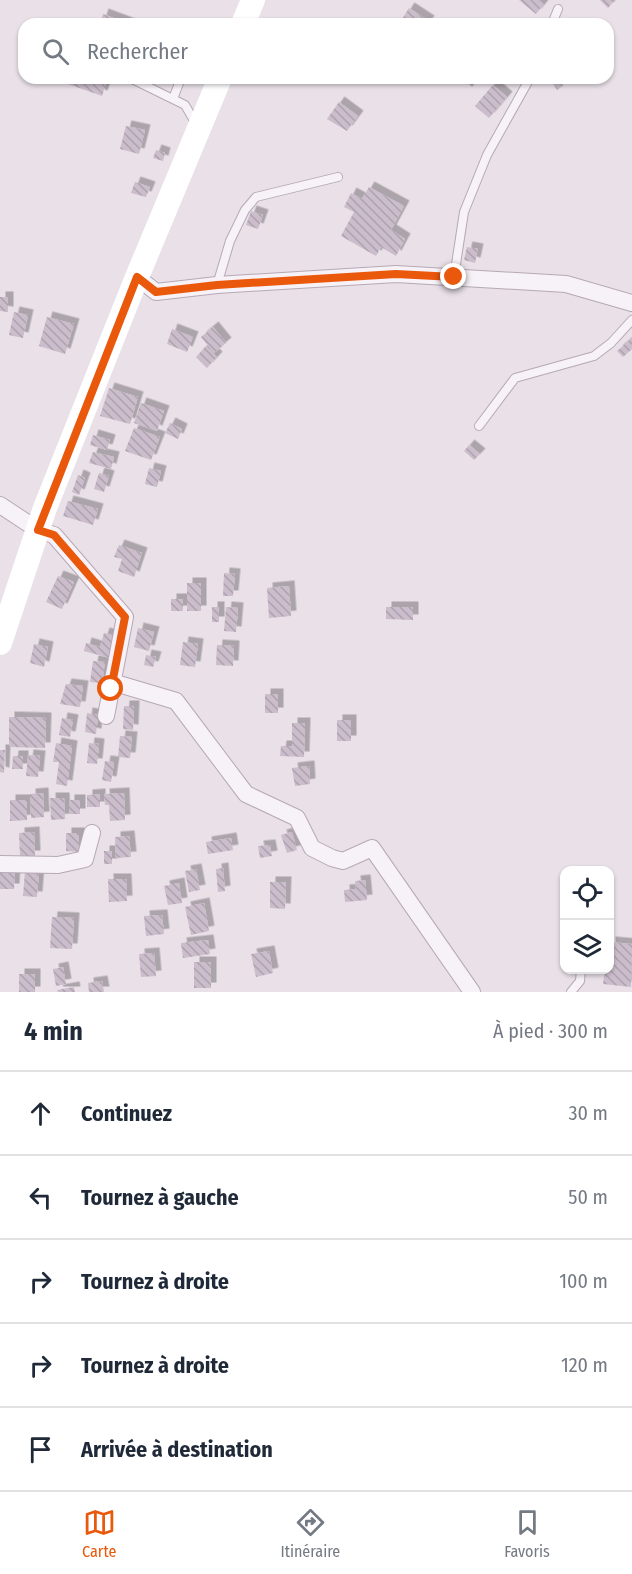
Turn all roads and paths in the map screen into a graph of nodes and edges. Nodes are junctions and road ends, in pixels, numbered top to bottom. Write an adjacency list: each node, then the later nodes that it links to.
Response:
1 (253, 0): 3 (main road)
2 (558, 9): 4 (lane)
3 (246, 18)
4 (554, 18)
5 (142, 84): 9 (lane)
6 (179, 84): 9 (lane)
7 (218, 84): 10 (main road)
8 (527, 84): 13 (lane)
9 (173, 99): 10 (lane)
10 (199, 129): 12 (main road)
11 (338, 177): 14 (lane)
12 (137, 277): 14 (street); 19 (main road)
13 (454, 277): 14 (street); 15 (street)
14 (217, 285)
15 (632, 303)
16 (632, 320): 17 (lane)
17 (479, 426)
18 (0, 505): 19 (street)
19 (38, 530): 20 (main road); 21 (street)
20 (0, 643)
21 (112, 682): 22 (street); 26 (street)
22 (106, 716)
23 (92, 833): 24 (street)
24 (0, 864)
25 (581, 974): 27 (lane)
26 (472, 992)
27 (570, 992)

